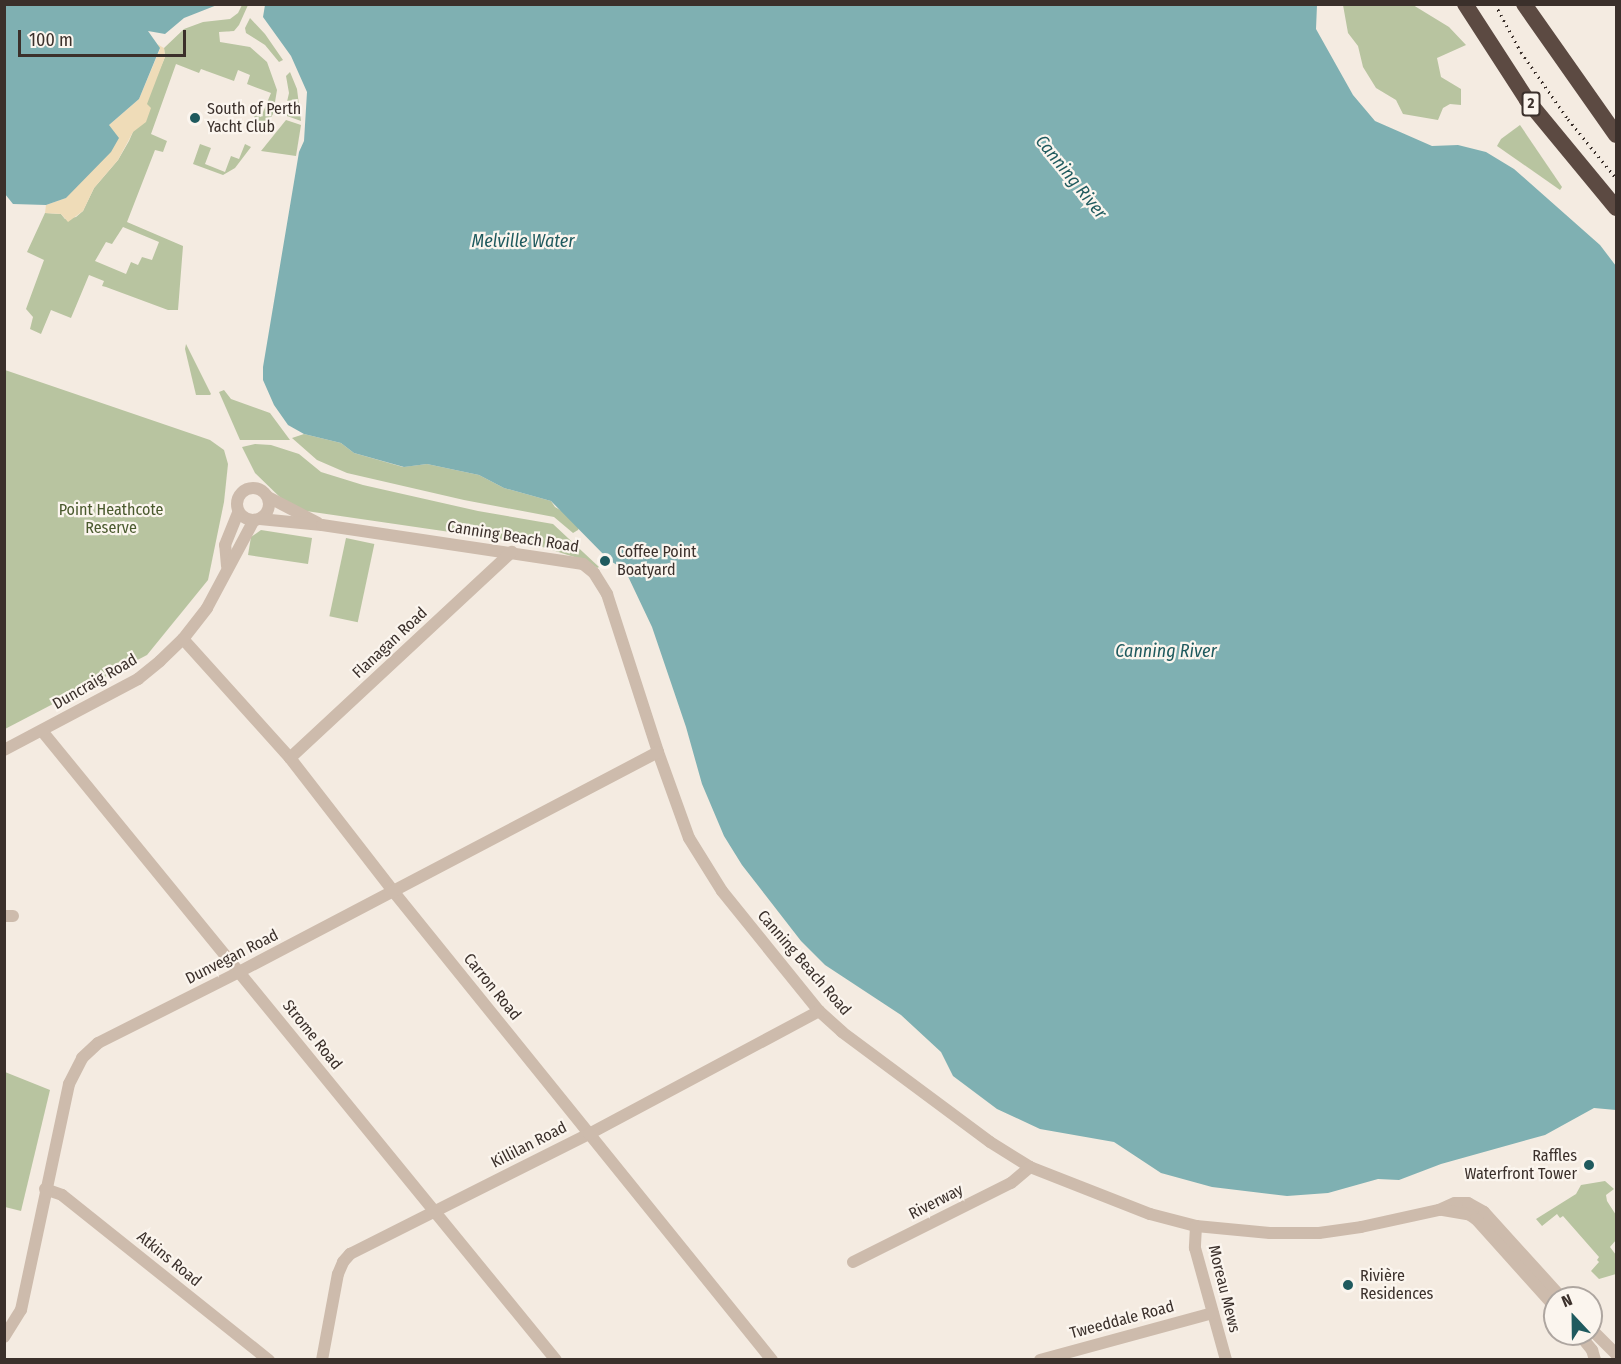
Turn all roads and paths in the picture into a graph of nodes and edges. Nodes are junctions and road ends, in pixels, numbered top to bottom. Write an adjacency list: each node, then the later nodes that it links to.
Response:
1 (1465, 4): 4 (highway, 2)
2 (1524, 4): 3 (highway)
3 (1617, 135)
4 (1613, 204)
5 (268, 497): 6 (street); 7 (street); 8 (street, Canning Beach Road)
6 (238, 512): 7 (street); 10 (street, Duncraig Road)
7 (257, 520): 8 (street, Canning Beach Road); 10 (street, Duncraig Road)
8 (322, 525): 9 (street, Canning Beach Road)
9 (512, 552): 14 (street, Canning Beach Road); 15 (street, Flanagan Road)
10 (227, 566): 11 (street, Duncraig Road)
11 (183, 639): 12 (street, Duncraig Road); 15 (street, Carron Road)
12 (42, 731): 13 (street, Duncraig Road); 17 (street, Strome Road)
13 (4, 750)
14 (658, 752): 16 (street, Dunvegan Road); 18 (street, Canning Beach Road)
15 (290, 758): 16 (street, Carron Road)
16 (393, 891): 17 (street, Dunvegan Road); 19 (street, Carron Road)
17 (239, 972): 21 (street, Dunvegan Road); 23 (street, Strome Road)
18 (819, 1011): 19 (street, Killilan Road); 20 (street, Canning Beach Road)
19 (589, 1134): 23 (street, Killilan Road); 35 (street, Carron Road)
20 (1030, 1167): 24 (street, Canning Beach Road); 25 (street, Riverway)
21 (45, 1189): 29 (street, Dunvegan Road); 32 (street, Atkins Road)
22 (1439, 1210): 24 (street, Canning Beach Road); 26 (street, Canning Beach Road); 27 (street, Canning Beach Road)
23 (435, 1211): 33 (street, Killilan Road); 34 (street, Strome Road)
24 (1196, 1226): 28 (street, Moreau Mews)
25 (853, 1262)
26 (1551, 1286)
27 (1543, 1294)
28 (1213, 1313): 36 (street, Tweeddale Road); 37 (street, Moreau Mews)
29 (4, 1337)
30 (1603, 1341): 31 (street)
31 (1617, 1354)
32 (269, 1359)
33 (322, 1359)
34 (556, 1359)
35 (772, 1359)
36 (1040, 1359)
37 (1226, 1359)

